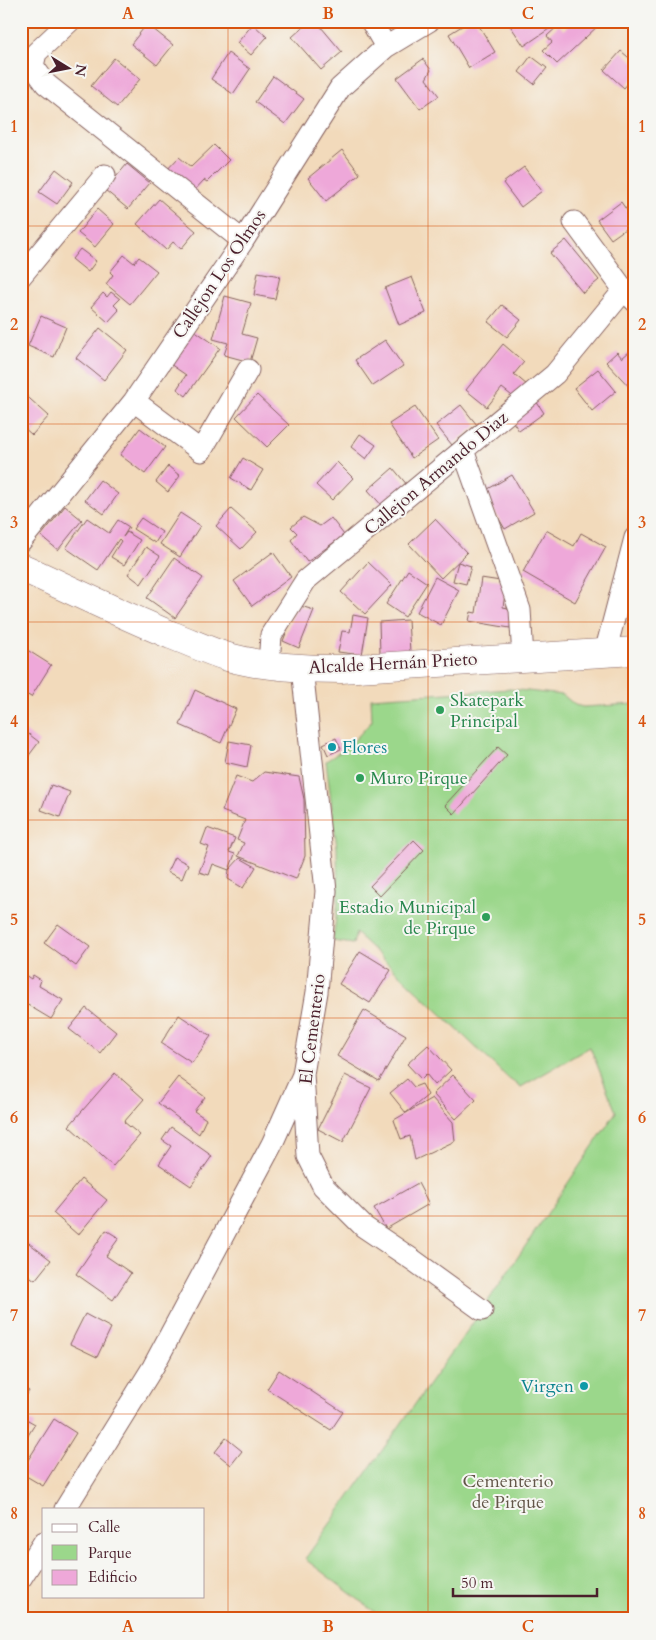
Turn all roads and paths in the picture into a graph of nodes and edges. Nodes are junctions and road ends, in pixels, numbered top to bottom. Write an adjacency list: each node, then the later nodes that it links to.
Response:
1 (70, 21): 7 (street)
2 (370, 21): 4 (street)
3 (429, 21): 4 (street, Callejon Los Olmos)
4 (386, 48): 7 (street, Callejon Los Olmos)
5 (105, 175): 8 (street)
6 (574, 222): 9 (street)
7 (242, 241): 11 (street, Callejon Los Olmos)
8 (21, 276)
9 (629, 296): 12 (street, Callejon Armando Diaz)
10 (248, 370): 11 (street)
11 (134, 401): 14 (street, Callejon Los Olmos)
12 (463, 450): 18 (street); 19 (street, Callejon Armando Diaz)
13 (635, 538): 17 (street)
14 (21, 541)
15 (21, 567): 19 (main road, Alcalde Hernán Prieto)
16 (635, 651): 17 (main road, Alcalde Hernán Prieto)
17 (605, 652): 18 (main road, Alcalde Hernán Prieto)
18 (523, 657): 20 (main road, Alcalde Hernán Prieto)
19 (269, 664): 20 (main road, Alcalde Hernán Prieto)
20 (302, 668): 21 (street, El Cementerio)
21 (303, 1074): 22 (street, El Cementerio); 23 (street)
22 (482, 1310)
23 (66, 1508)
24 (42, 1545): 25 (street)
25 (21, 1578)

